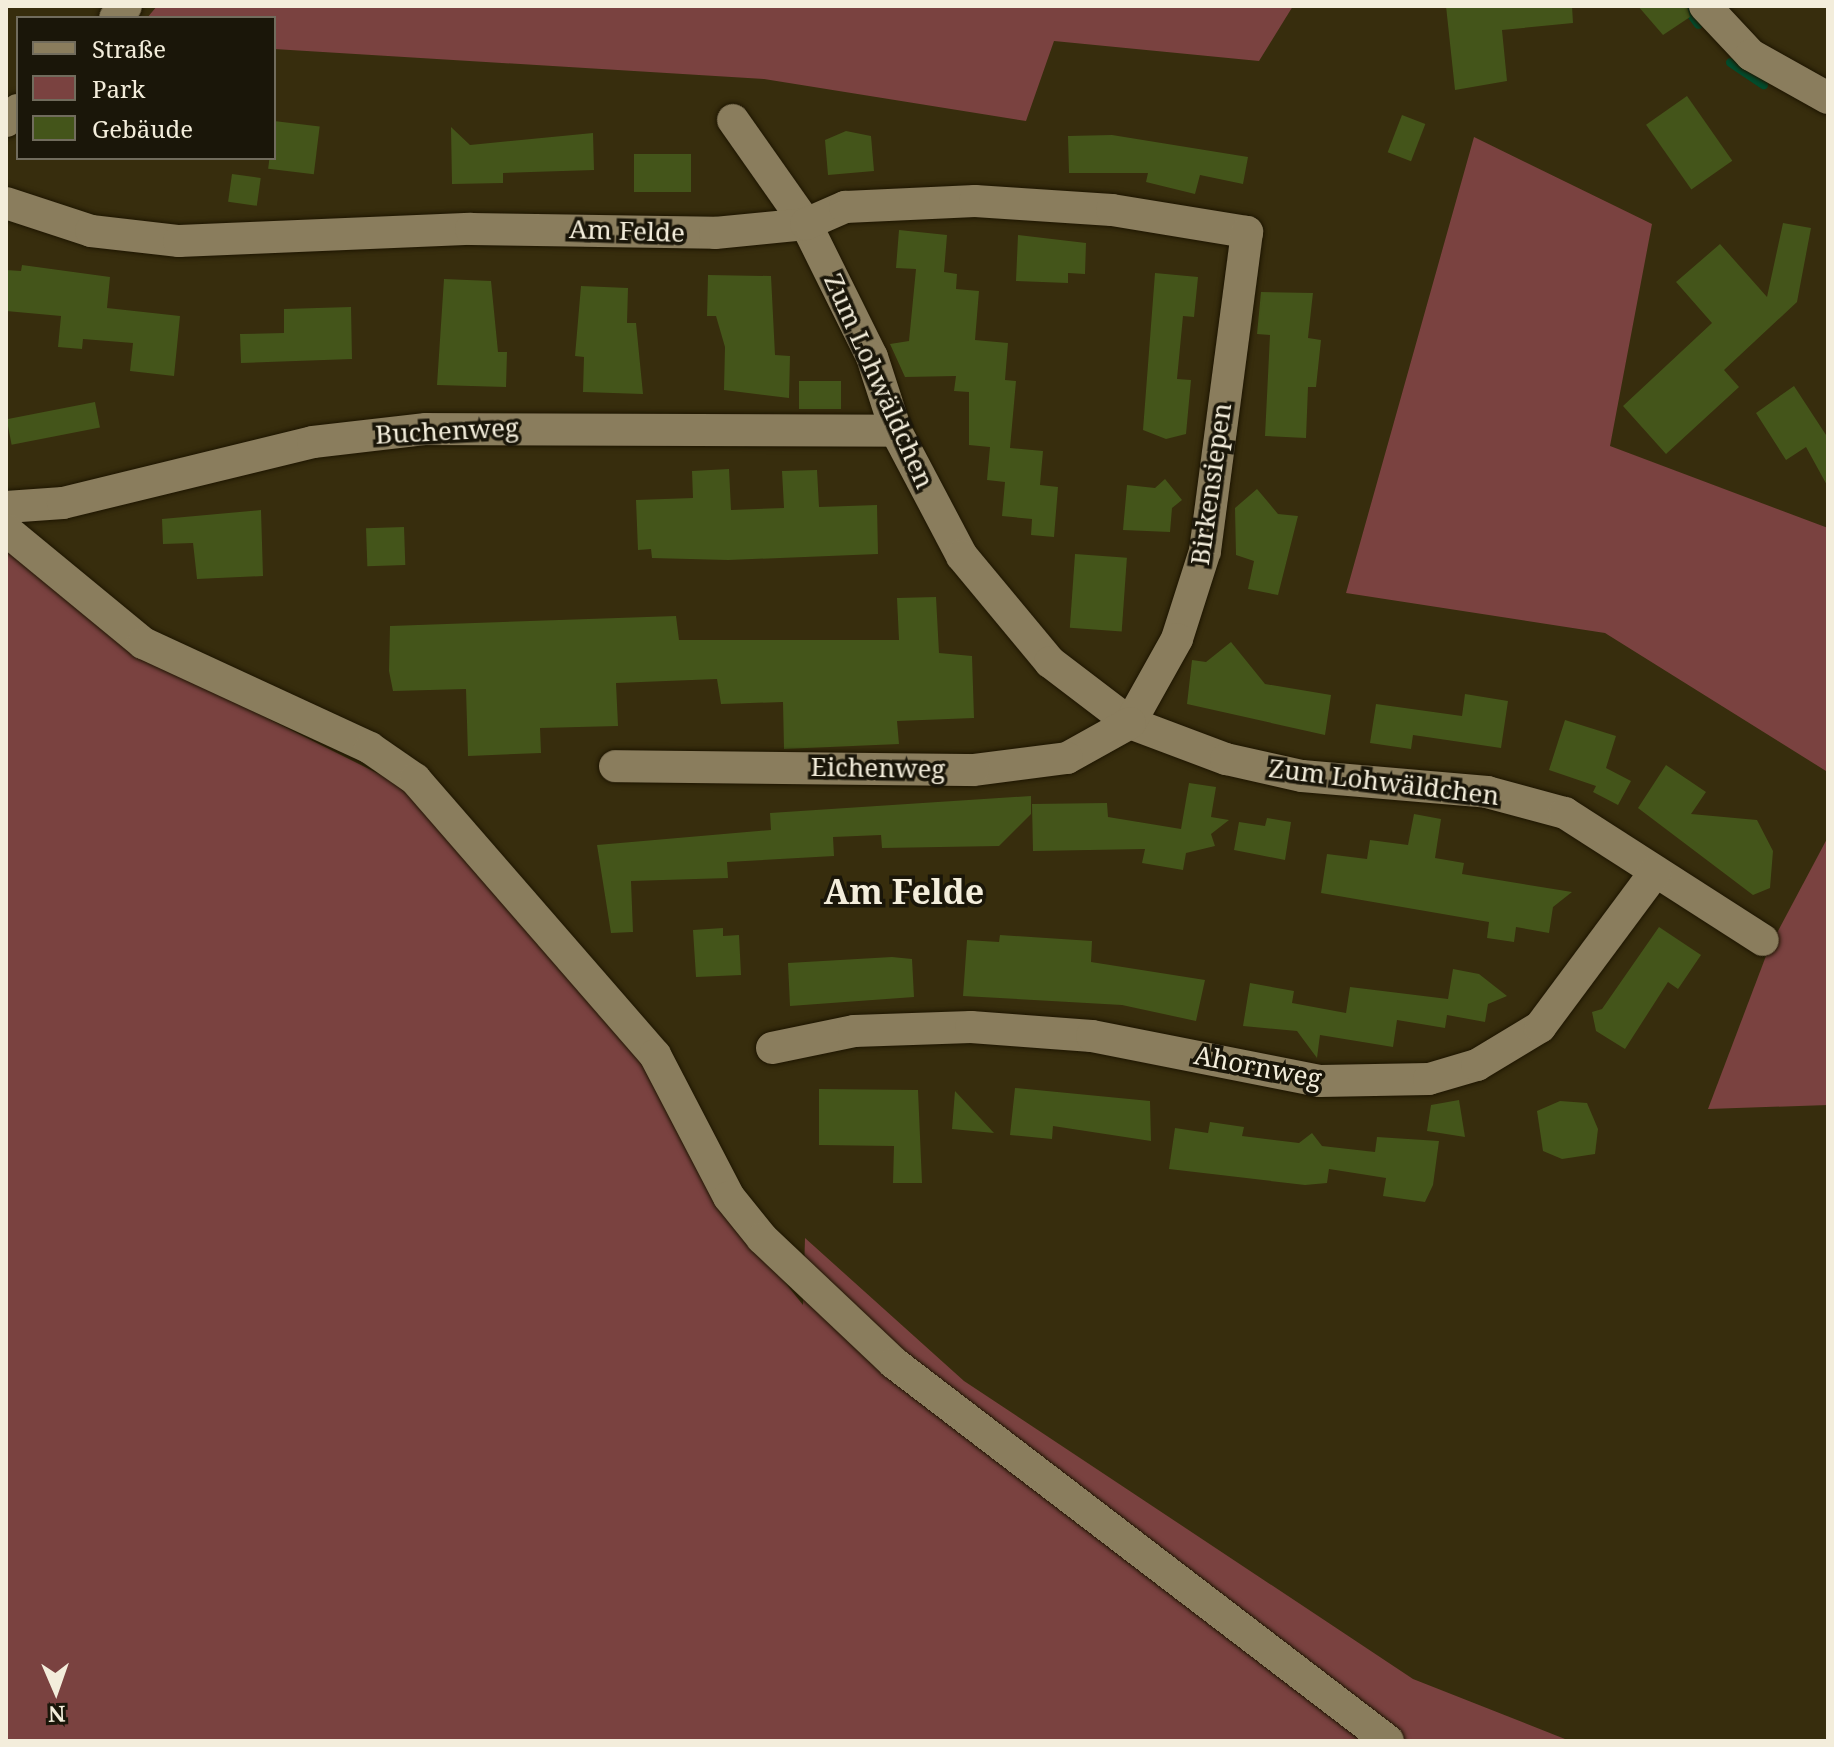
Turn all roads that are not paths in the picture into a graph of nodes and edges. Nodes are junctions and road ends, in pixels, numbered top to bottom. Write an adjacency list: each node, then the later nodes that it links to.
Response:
1 (1705, 6): 2 (street)
2 (1828, 98)
3 (733, 120): 5 (street, Zum Lohwäldchen)
4 (6, 203): 5 (street, Am Felde)
5 (806, 224): 6 (street, Am Felde); 7 (street, Zum Lohwäldchen)
6 (1247, 232): 10 (street, Birkensiepen)
7 (896, 431): 8 (street, Buchenweg); 10 (street, Zum Lohwäldchen)
8 (6, 507)
9 (6, 530): 15 (street)
10 (1130, 723): 11 (street, Eichenweg); 12 (street, Zum Lohwäldchen)
11 (615, 766)
12 (1655, 872): 13 (street, Zum Lohwäldchen); 14 (street, Ahornweg)
13 (1763, 940)
14 (772, 1048)
15 (1388, 1741)

